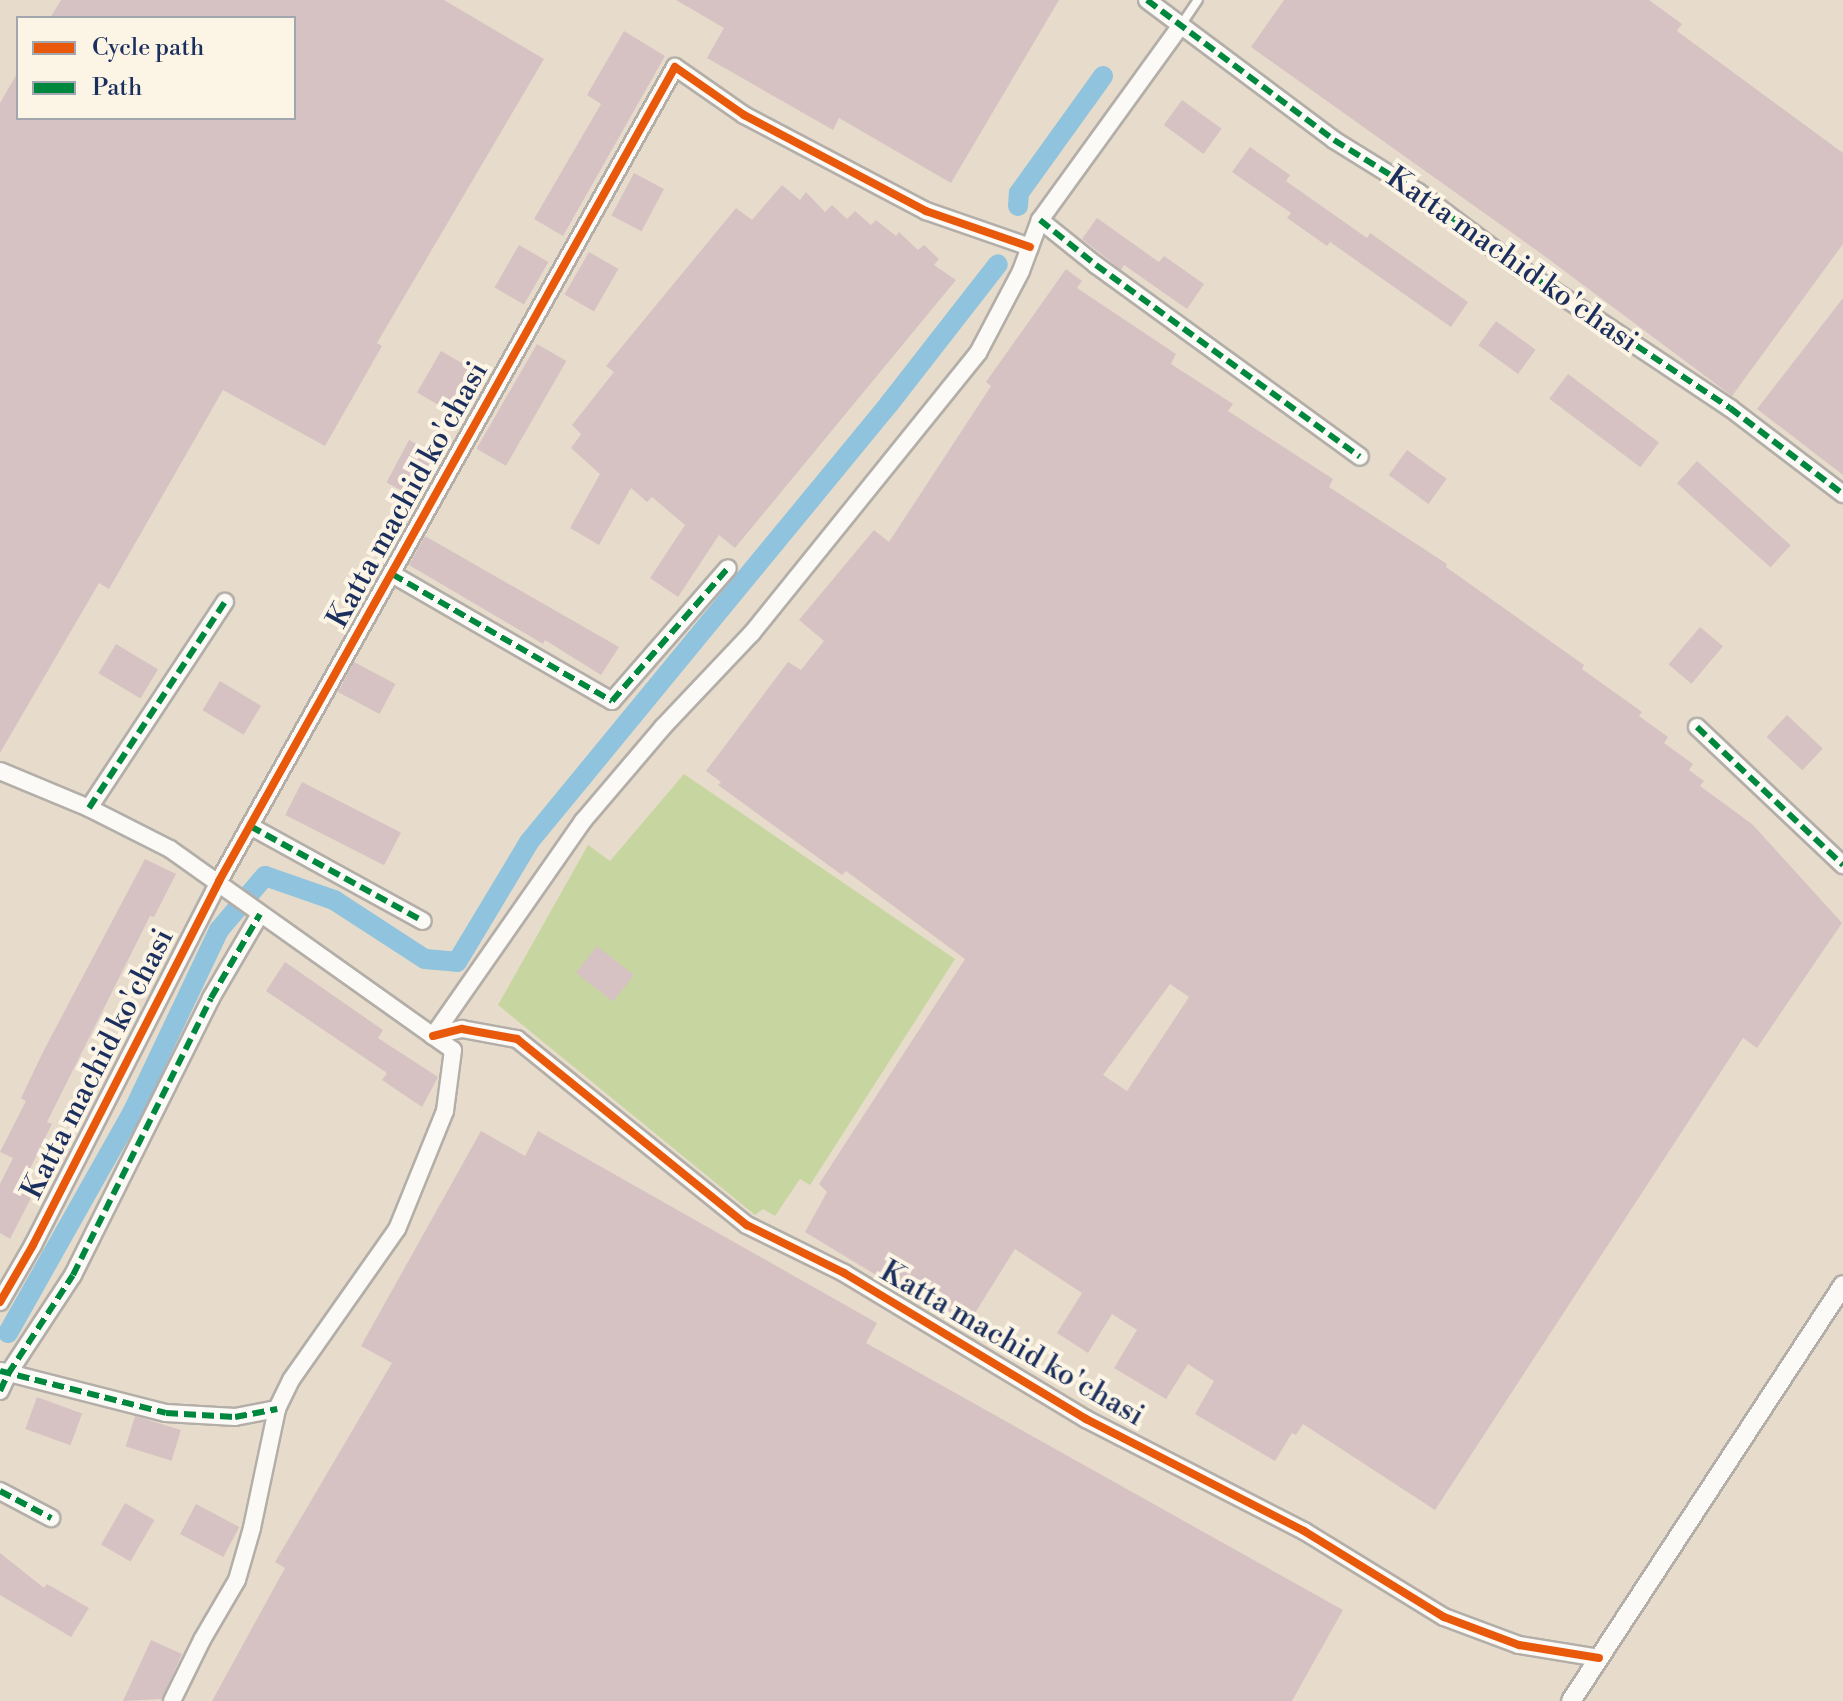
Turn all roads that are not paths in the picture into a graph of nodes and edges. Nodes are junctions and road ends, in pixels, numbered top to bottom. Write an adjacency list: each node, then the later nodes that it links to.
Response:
1 (1147, 0): 3 (street, Katta machid ko'chasi)
2 (1198, 0): 3 (lane)
3 (1181, 25): 4 (street); 7 (street, Katta machid ko'chasi)
4 (1040, 220): 5 (street); 6 (street)
5 (1030, 247): 9 (street, Katta machid ko'chasi); 19 (street)
6 (1360, 457)
7 (1843, 494)
8 (728, 568): 9 (street, Katta machid ko'chasi)
9 (392, 574): 14 (street, Katta machid ko'chasi)
10 (225, 602): 13 (street)
11 (1697, 727): 15 (street)
12 (0, 771): 13 (street)
13 (89, 808): 16 (street)
14 (250, 826): 16 (street, Katta machid ko'chasi); 18 (street)
15 (1843, 865)
16 (219, 881): 17 (street); 21 (street, Katta machid ko'chasi)
17 (260, 914): 19 (street); 22 (street)
18 (423, 921)
19 (433, 1036): 24 (street); 27 (street, Katta machid ko'chasi)
20 (1843, 1285): 27 (street)
21 (0, 1302)
22 (4, 1372): 23 (street); 24 (street)
23 (0, 1391)
24 (277, 1409): 28 (street)
25 (0, 1491): 26 (street)
26 (51, 1518)
27 (1599, 1658): 29 (street)
28 (172, 1701)
29 (1571, 1701)

